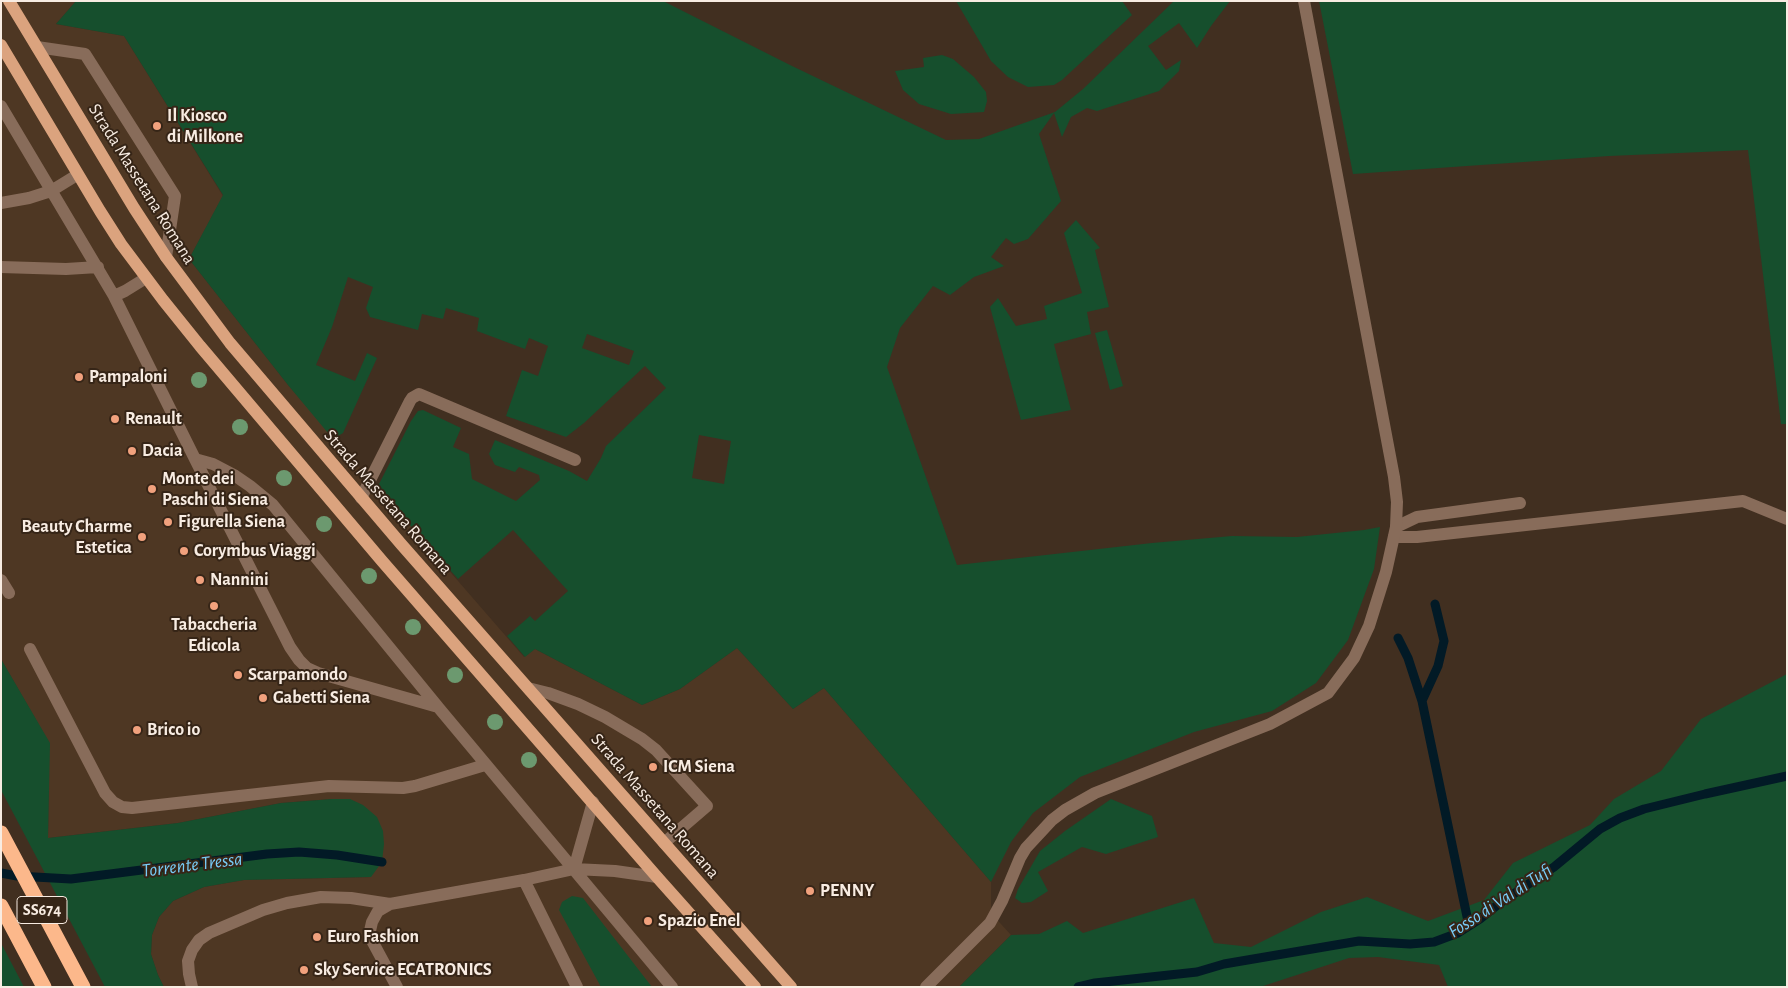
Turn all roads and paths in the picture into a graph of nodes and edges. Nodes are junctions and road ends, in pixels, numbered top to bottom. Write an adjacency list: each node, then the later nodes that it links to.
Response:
1 (9, 1): 4 (main road, Strada Massetana Romana)
2 (1304, 1): 19 (street)
3 (1, 45): 6 (main road)
4 (37, 47): 9 (main road, Strada Massetana Romana); 9 (street)
5 (1, 106): 7 (street)
6 (77, 175): 7 (street); 12 (main road)
7 (51, 190): 8 (street); 11 (street)
8 (1, 203)
9 (166, 257): 16 (main road, Strada Massetana Romana)
10 (1, 267): 11 (street)
11 (98, 267): 13 (street)
12 (146, 278): 13 (street); 26 (main road)
13 (114, 296): 14 (street)
14 (195, 459): 24 (street); 24 (street)
15 (575, 460): 16 (street)
16 (360, 498): 23 (main road, Strada Massetana Romana)
17 (1520, 502): 19 (street)
18 (1787, 518): 19 (street)
19 (1395, 532): 42 (street)
20 (1, 580): 21 (street)
21 (9, 593)
22 (30, 649): 25 (street)
23 (528, 688): 28 (main road, Strada Massetana Romana); 28 (street)
24 (438, 707): 25 (street)
25 (485, 765): 29 (street)
26 (593, 802): 29 (street); 30 (main road)
27 (1, 833): 35 (highway, SS674)
28 (664, 843): 41 (main road, Strada Massetana Romana)
29 (574, 869): 30 (street); 31 (street); 39 (street)
30 (657, 877): 40 (main road)
31 (524, 880): 32 (street); 38 (street)
32 (390, 904): 36 (street); 37 (street)
33 (1, 906): 34 (highway, SS674)
34 (44, 987)
35 (83, 987)
36 (192, 987)
37 (397, 987)
38 (578, 987)
39 (672, 987)
40 (755, 987)
41 (791, 987)
42 (926, 987)

